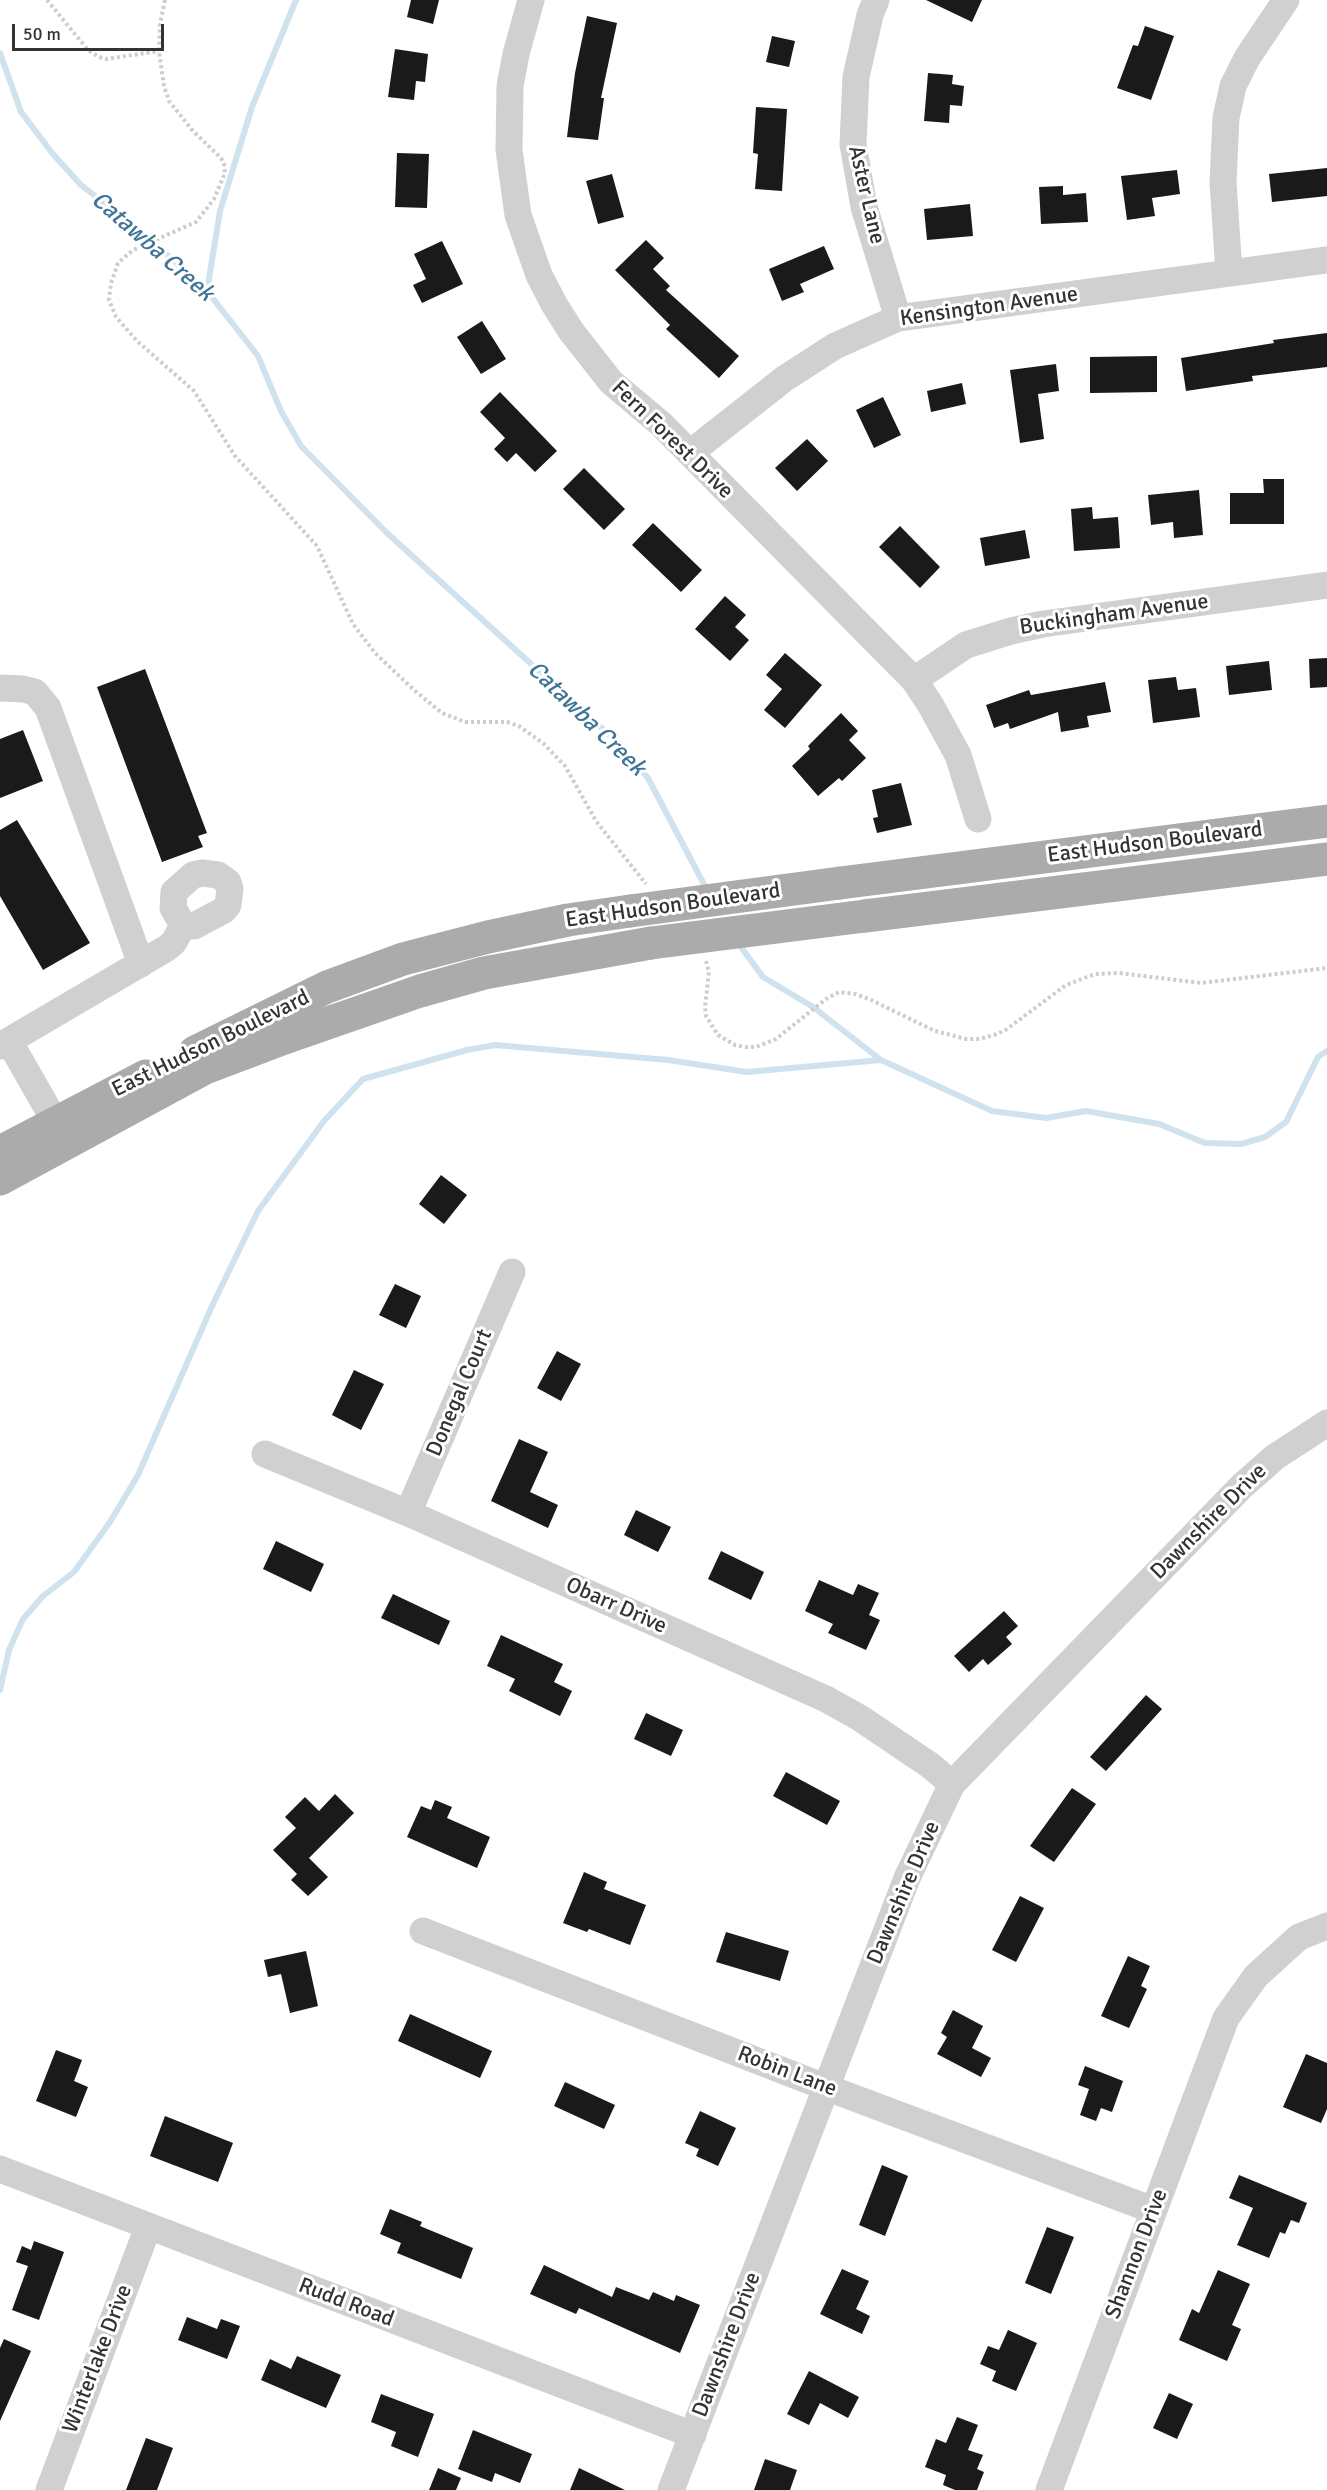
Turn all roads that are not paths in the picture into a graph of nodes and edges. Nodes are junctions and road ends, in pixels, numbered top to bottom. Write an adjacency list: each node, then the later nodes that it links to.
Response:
1 (531, 0): 7 (street, Fern Forest Drive)
2 (876, 0): 6 (street, Aster Lane)
3 (1286, 0): 5 (street)
4 (1327, 260): 5 (street, Kensington Avenue)
5 (1229, 273): 6 (street, Kensington Avenue)
6 (898, 318): 7 (street, Kensington Avenue)
7 (690, 453): 9 (street, Fern Forest Drive)
8 (1327, 585): 9 (street, Buckingham Avenue)
9 (914, 680): 11 (street, Fern Forest Drive)
10 (0, 688): 15 (street)
11 (978, 819)
12 (1327, 821): 17 (main road, East Hudson Boulevard, bridge)
13 (1327, 859): 17 (main road, East Hudson Boulevard, bridge)
14 (183, 925): 15 (street)
15 (141, 964): 16 (street)
16 (5, 1043): 17 (street)
17 (61, 1132): 18 (main road, East Hudson Boulevard); 19 (main road, East Hudson Boulevard)
18 (0, 1152)
19 (0, 1179)
20 (512, 1272): 23 (street, Donegal Court)
21 (1327, 1423): 24 (street, Dawnshire Drive)
22 (265, 1454): 23 (street, Obarr Drive)
23 (408, 1513): 24 (street, Obarr Drive)
24 (952, 1784): 27 (street, Dawnshire Drive)
25 (1327, 1926): 29 (street, Shannon Drive)
26 (423, 1931): 27 (street, Robin Lane)
27 (825, 2087): 29 (street, Robin Lane); 31 (street, Dawnshire Drive)
28 (0, 2169): 30 (street, Rudd Road)
29 (1153, 2210): 34 (street, Shannon Drive)
30 (148, 2227): 31 (street, Rudd Road); 32 (street, Winterlake Drive)
31 (693, 2435): 33 (street, Dawnshire Drive)
32 (49, 2490)
33 (671, 2490)
34 (1048, 2490)

